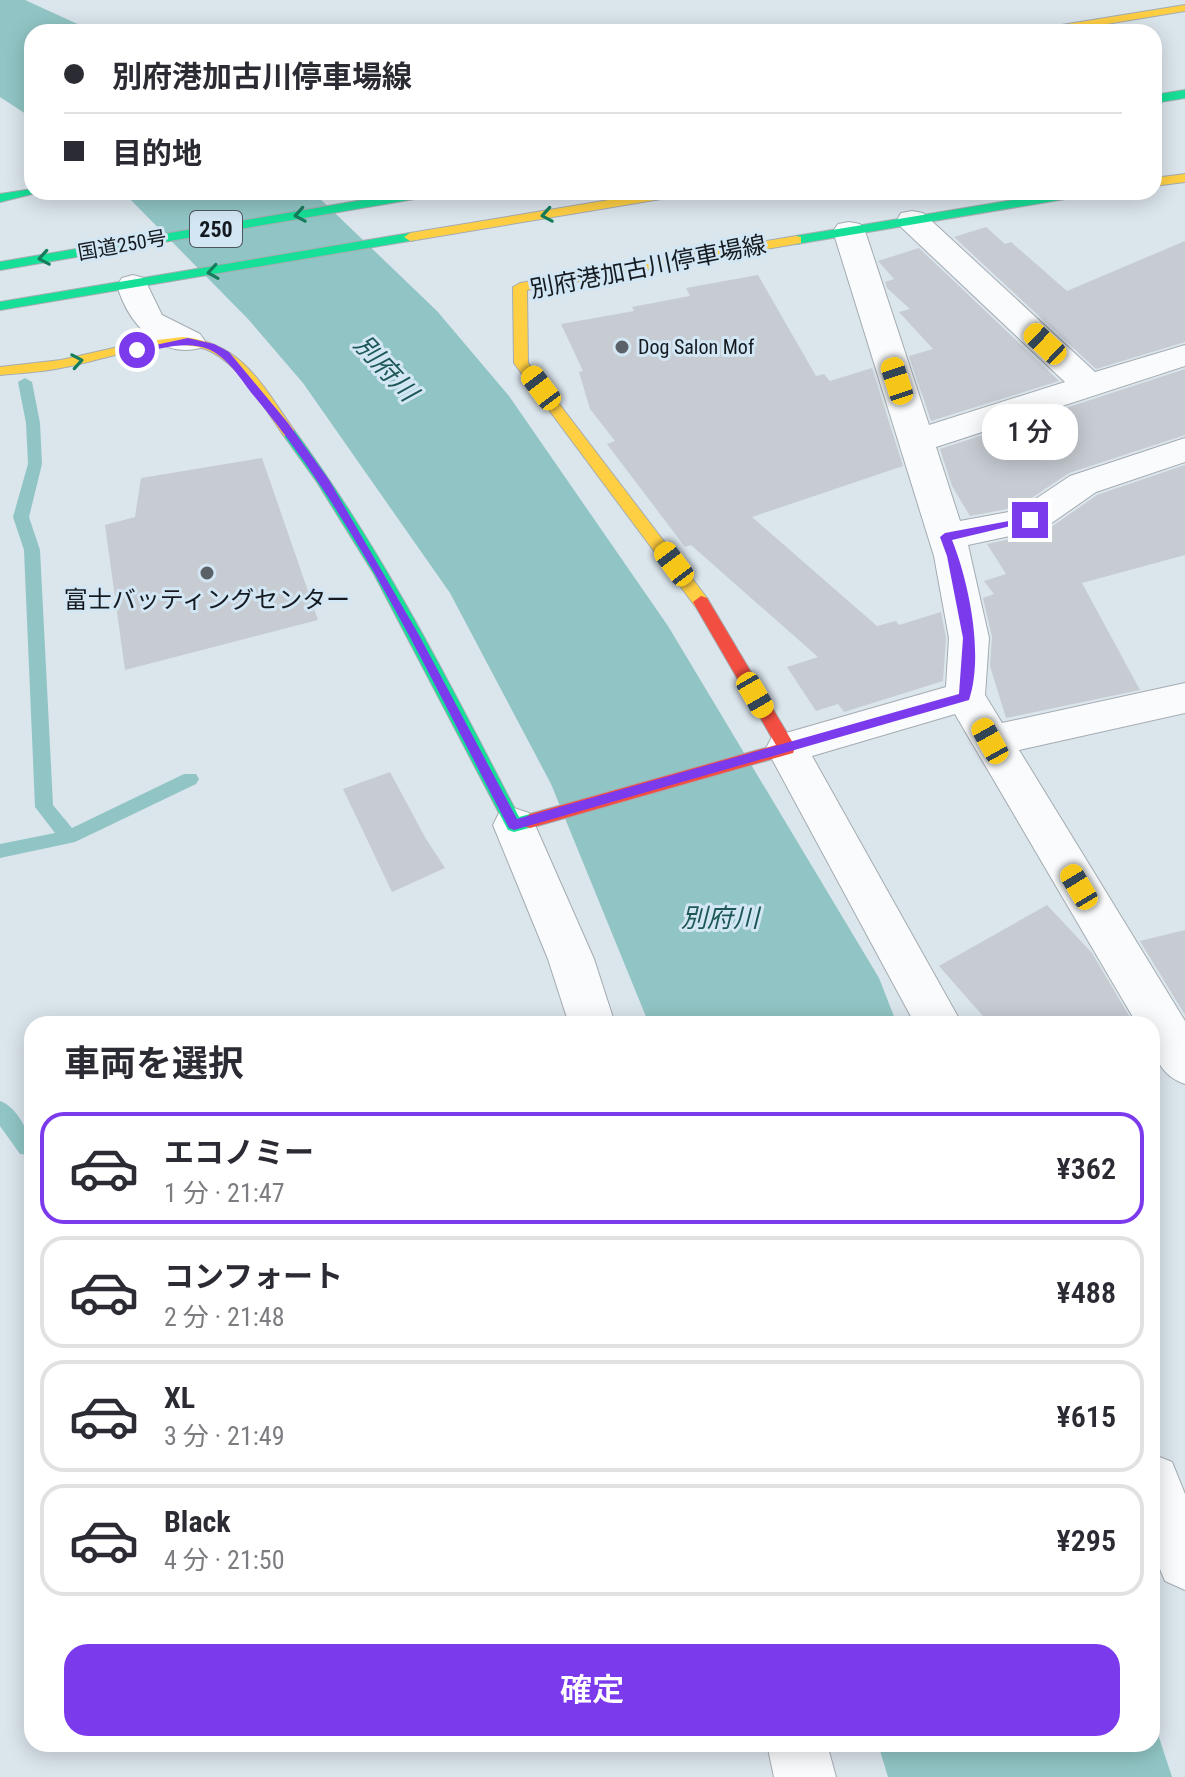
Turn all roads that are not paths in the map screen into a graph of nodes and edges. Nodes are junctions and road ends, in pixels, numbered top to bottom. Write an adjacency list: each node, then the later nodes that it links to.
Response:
1 (1185, 8): 2 (main road)
2 (1086, 24)
3 (1185, 94): 4 (main road)
4 (1162, 98)
5 (1185, 110): 6 (main road)
6 (1162, 113)
7 (1185, 178): 8 (main road)
8 (1162, 181)
9 (24, 194): 10 (main road)
10 (0, 198)
11 (385, 200): 16 (main road, 国道250号 / 250, one-way to 16)
12 (633, 200): 17 (main road, 250, one-way to 17)
13 (1034, 200): 14 (main road, 別府港加古川停車場線)
14 (912, 220): 15 (main road, 別府港加古川停車場線); 22 (street)
15 (849, 231): 23 (street); 29 (main road, 別府港加古川停車場線)
16 (0, 266)
17 (133, 285): 18 (main road, 250); 19 (street)
18 (0, 306)
19 (188, 341): 21 (main road, one-way to 19); 30 (main road)
20 (1185, 355): 22 (street)
21 (0, 371)
22 (1089, 386): 23 (street)
23 (916, 441): 25 (street)
24 (1185, 450): 25 (street)
25 (945, 537): 26 (street)
26 (965, 696): 28 (street); 29 (street)
27 (1185, 698): 28 (street)
28 (990, 741): 33 (street)
29 (776, 751): 30 (main road); 32 (street)
30 (527, 821): 31 (street)
31 (589, 1016)
32 (934, 1016)
33 (1157, 1016)
34 (1160, 1022): 35 (street)
35 (1185, 1063)
36 (799, 1752): 37 (street)
37 (805, 1777)

